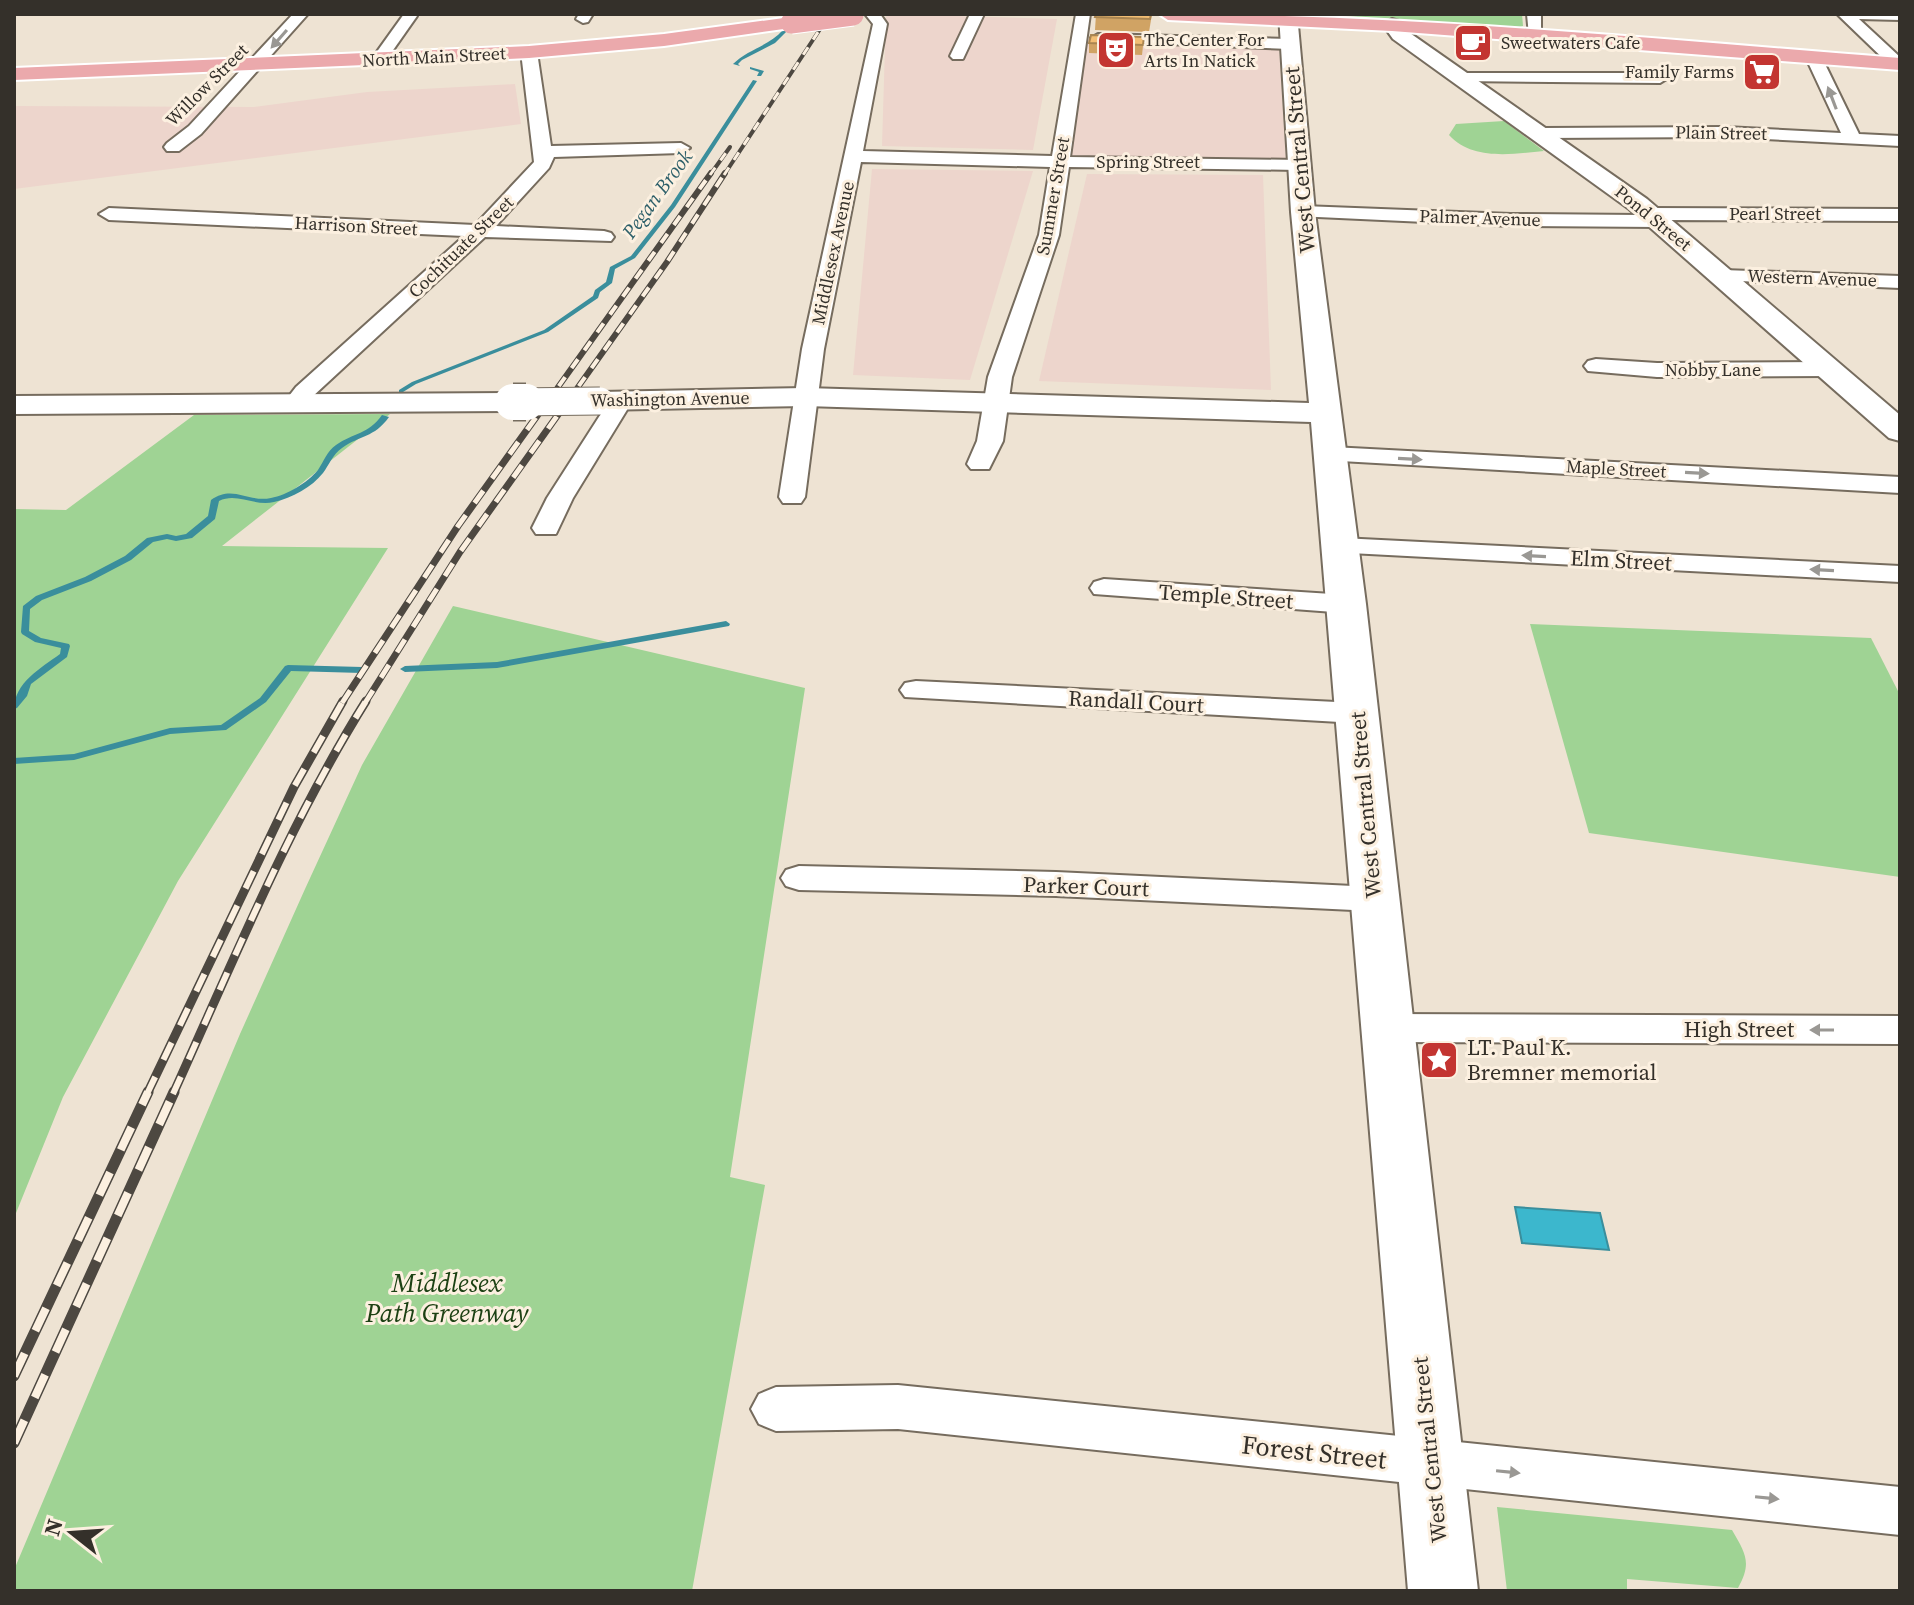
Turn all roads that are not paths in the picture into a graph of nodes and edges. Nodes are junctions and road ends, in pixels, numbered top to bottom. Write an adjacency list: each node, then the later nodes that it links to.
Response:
1 (301, 14): 21 (street, Willow Street, one-way to 21)
2 (856, 14): 11 (main road, North Main Street, bridge)
3 (872, 14): 31 (street, Middlesex Avenue)
4 (977, 14): 17 (street)
5 (1083, 14): 15 (street, Summer Street)
6 (1168, 14): 12 (main road)
7 (1534, 14): 14 (street)
8 (1845, 14): 10 (street); 20 (street)
9 (410, 16): 19 (street)
10 (1900, 16)
11 (785, 21): 16 (main road, North Main Street)
12 (1288, 25): 13 (main road); 15 (street); 33 (street, West Central Street)
13 (1392, 25): 14 (main road); 23 (street, Pond Street)
14 (1536, 36): 18 (main road)
15 (1079, 37): 32 (street, Summer Street)
16 (529, 52): 19 (main road, North Main Street); 26 (street)
17 (958, 56)
18 (1814, 58): 20 (main road); 27 (street, one-way to 18)
19 (379, 60): 21 (main road, North Main Street)
20 (1899, 64)
21 (256, 65): 22 (main road, North Main Street); 29 (street, Willow Street)
22 (14, 74)
23 (1464, 78): 24 (street); 25 (street, Pond Street)
24 (1660, 78)
25 (1543, 133): 27 (street, Plain Street); 37 (street, Pond Street)
26 (539, 135): 30 (street); 38 (street, Cochituate Street)
27 (1853, 138): 28 (street, Plain Street)
28 (1900, 141)
29 (173, 147)
30 (681, 148)
31 (853, 156): 32 (street, Spring Street); 44 (street, Middlesex Avenue)
32 (1061, 162): 33 (street, Spring Street); 46 (street, Summer Street)
33 (1299, 165): 34 (street, West Central Street)
34 (1303, 212): 37 (street, Palmer Avenue); 50 (street, West Central Street)
35 (109, 214): 38 (street, Harrison Street)
36 (1900, 215): 37 (street, Pearl Street)
37 (1654, 217): 40 (street, Pond Street)
38 (480, 231): 39 (street, Harrison Street); 48 (street, Cochituate Street)
39 (604, 237)
40 (1723, 276): 41 (street, Western Avenue); 43 (street, Pond Street)
41 (1900, 282)
42 (1596, 366): 43 (street, Nobby Lane)
43 (1830, 369): 49 (street, Pond Street)
44 (806, 397): 45 (street, Washington Avenue); 46 (street, Washington Avenue); 53 (street, Middlesex Avenue)
45 (611, 401): 48 (street, Washington Avenue, bridge); 54 (street)
46 (994, 402): 50 (street, Washington Avenue); 51 (street, Summer Street)
47 (14, 405): 48 (street, Washington Avenue)
48 (294, 405)
49 (1900, 431)
50 (1329, 434): 52 (street, Maple Street, one-way to 52); 55 (street, West Central Street)
51 (980, 464)
52 (1900, 485)
53 (792, 497)
54 (546, 528)
55 (1341, 546): 56 (street, Elm Street, one-way to 55); 58 (street, West Central Street)
56 (1900, 574)
57 (1104, 588): 58 (street, Temple Street)
58 (1347, 604): 60 (street, West Central Street)
59 (916, 690): 60 (street, Randall Court)
60 (1357, 713): 62 (street, West Central Street)
61 (799, 878): 62 (street, Parker Court)
62 (1374, 899): 63 (street, West Central Street)
63 (1386, 1028): 64 (street, High Street, one-way to 63); 66 (street, West Central Street)
64 (1900, 1030)
65 (776, 1409): 66 (street, Forest Street)
66 (1430, 1464): 67 (street, Forest Street, one-way to 67); 68 (street, West Central Street)
67 (1900, 1511)
68 (1443, 1591)

